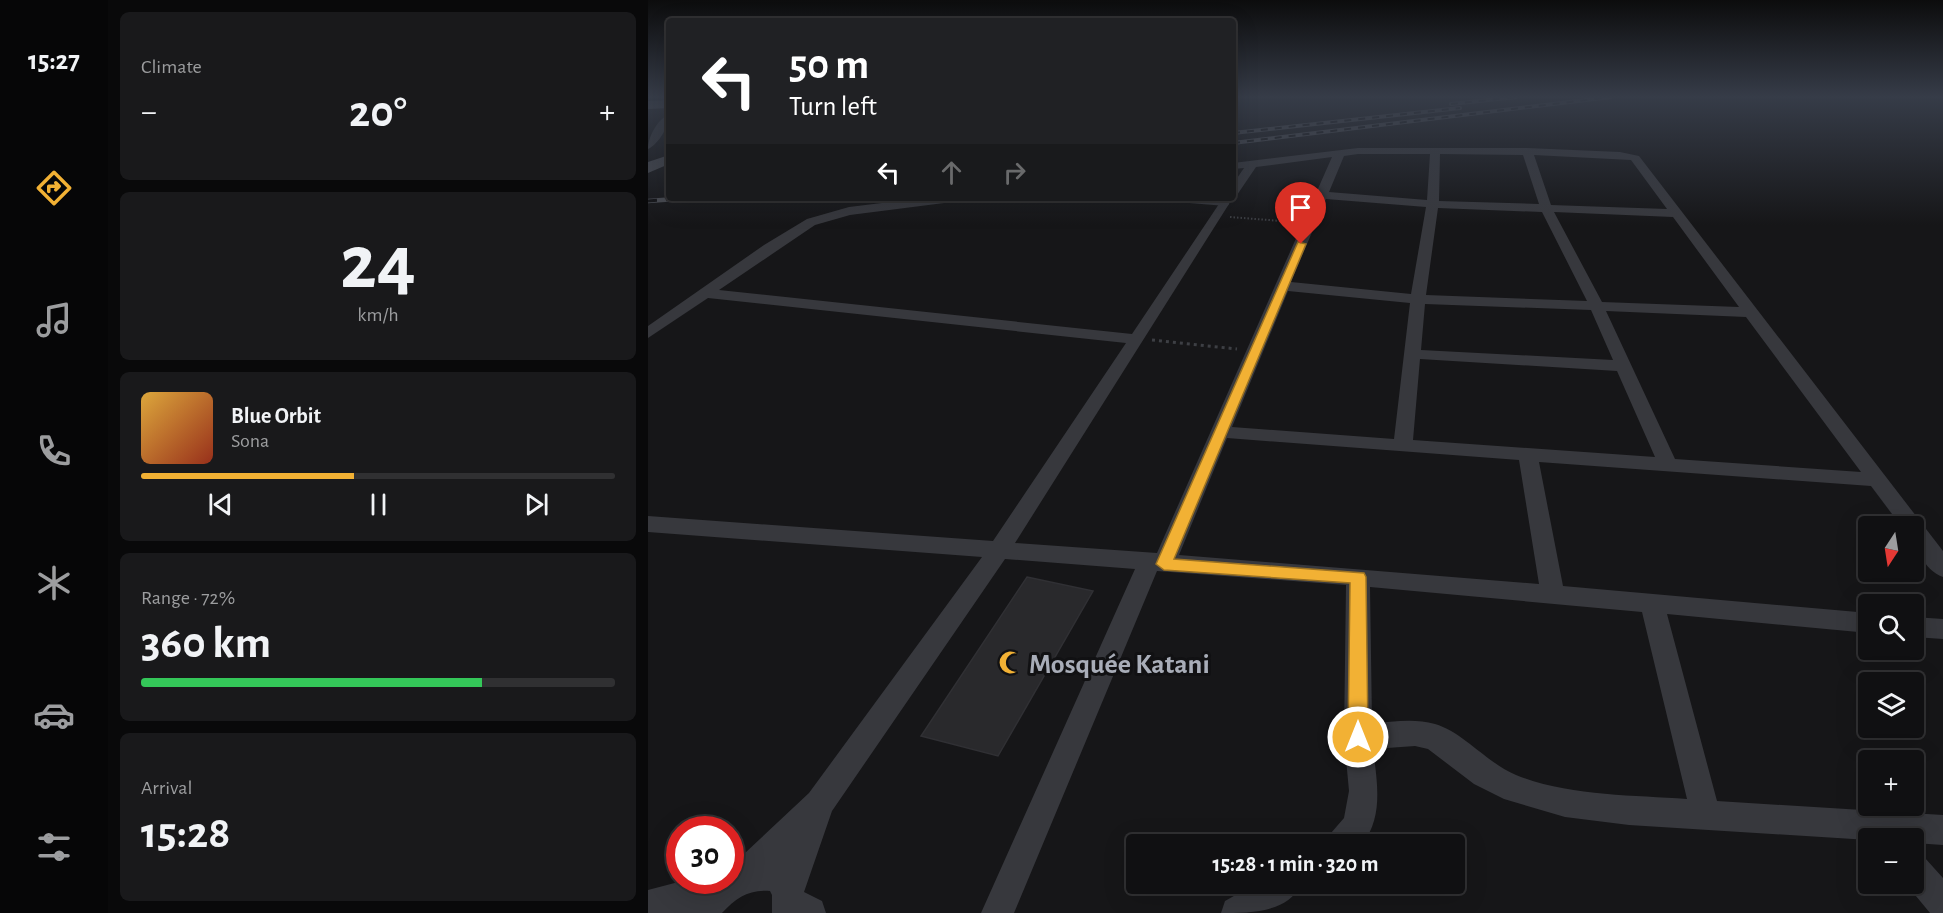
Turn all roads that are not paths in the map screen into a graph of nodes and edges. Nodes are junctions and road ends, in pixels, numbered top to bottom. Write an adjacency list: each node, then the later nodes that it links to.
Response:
1 (1436, 150): 2 (street); 3 (street); 13 (street)
2 (1527, 151): 14 (street); 15 (street)
3 (1340, 152): 5 (street); 9 (street)
4 (666, 160): 7 (street)
5 (1252, 164): 6 (street); 8 (street)
6 (1236, 166)
7 (648, 168)
8 (1236, 188)
9 (1322, 195): 13 (street); 16 (street)
10 (928, 201): 17 (street)
11 (1212, 201): 12 (lane)
12 (1227, 202): 22 (street)
13 (1433, 204): 14 (street); 18 (street)
14 (1546, 208): 15 (street); 19 (street)
15 (1673, 213): 20 (street)
16 (1284, 286): 18 (street); 25 (street)
17 (705, 293): 21 (street); 22 (street)
18 (1418, 299): 19 (street); 23 (street)
19 (1597, 308): 20 (street); 24 (street)
20 (1749, 312): 29 (street)
21 (648, 333)
22 (1137, 339): 33 (street)
23 (1413, 354): 24 (street); 26 (street)
24 (1623, 366): 28 (street)
25 (1221, 432): 26 (street); 34 (street)
26 (1403, 446): 27 (street)
27 (1528, 455): 28 (street); 37 (street)
28 (1668, 465): 29 (street)
29 (1877, 480): 30 (street)
30 (1904, 516)
31 (648, 524): 33 (street)
32 (1924, 543): 35 (street)
33 (998, 552): 34 (street); 43 (street)
34 (1157, 564): 36 (street); 59 (street)
35 (1943, 568)
36 (1358, 577): 37 (street); 42 (street)
37 (1553, 595): 38 (street)
38 (1652, 604): 39 (street); 44 (street)
39 (1858, 622)
40 (1924, 628): 41 (street)
41 (1943, 629)
42 (1358, 737): 44 (street); 48 (street)
43 (820, 803): 49 (street); 56 (street)
44 (1706, 814): 45 (street)
45 (1858, 830)
46 (1943, 830): 47 (street)
47 (1924, 831)
48 (1350, 834)
49 (744, 874)
50 (744, 880): 56 (street)
51 (1924, 881): 55 (street)
52 (693, 894): 57 (street)
53 (722, 894): 58 (street)
54 (1269, 894): 60 (street)
55 (1943, 903)
56 (794, 905)
57 (648, 906)
58 (701, 913)
59 (997, 913)
60 (1238, 913)

